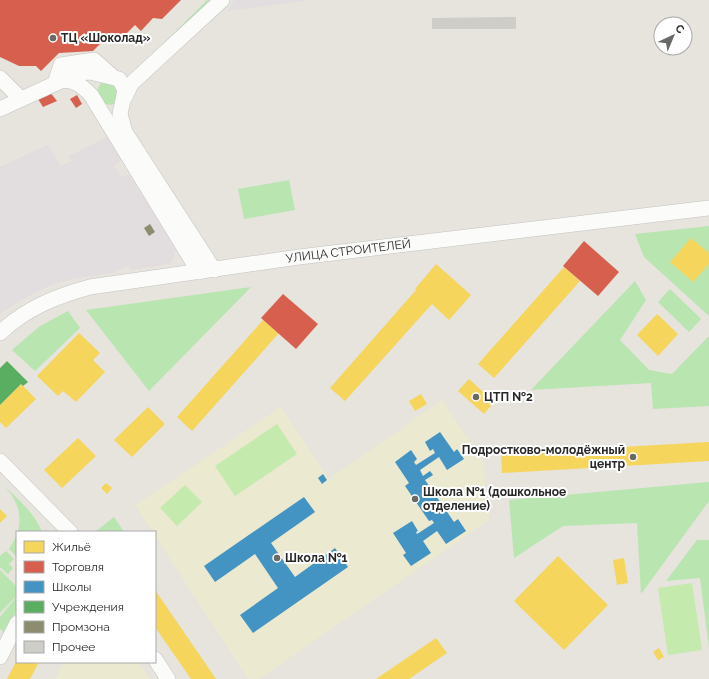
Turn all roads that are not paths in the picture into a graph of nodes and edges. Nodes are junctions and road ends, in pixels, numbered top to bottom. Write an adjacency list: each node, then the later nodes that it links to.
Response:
1 (222, 0): 6 (street)
2 (113, 76): 4 (street); 6 (street); 7 (street)
3 (0, 78): 5 (street)
4 (57, 82): 5 (street); 7 (street)
5 (21, 99): 8 (street)
6 (124, 99): 7 (street); 10 (street)
7 (95, 101): 11 (street)
8 (0, 109)
9 (709, 208): 10 (street, УЛИЦА СТРОИТЕЛЕЙ)
10 (214, 270): 11 (street, УЛИЦА СТРОИТЕЛЕЙ)
11 (199, 272): 12 (street, УЛИЦА СТРОИТЕЛЕЙ)
12 (0, 333)
13 (0, 461): 14 (street)
14 (66, 530)
15 (16, 625): 16 (street)
16 (0, 657)
17 (156, 661): 18 (street)
18 (168, 679)

